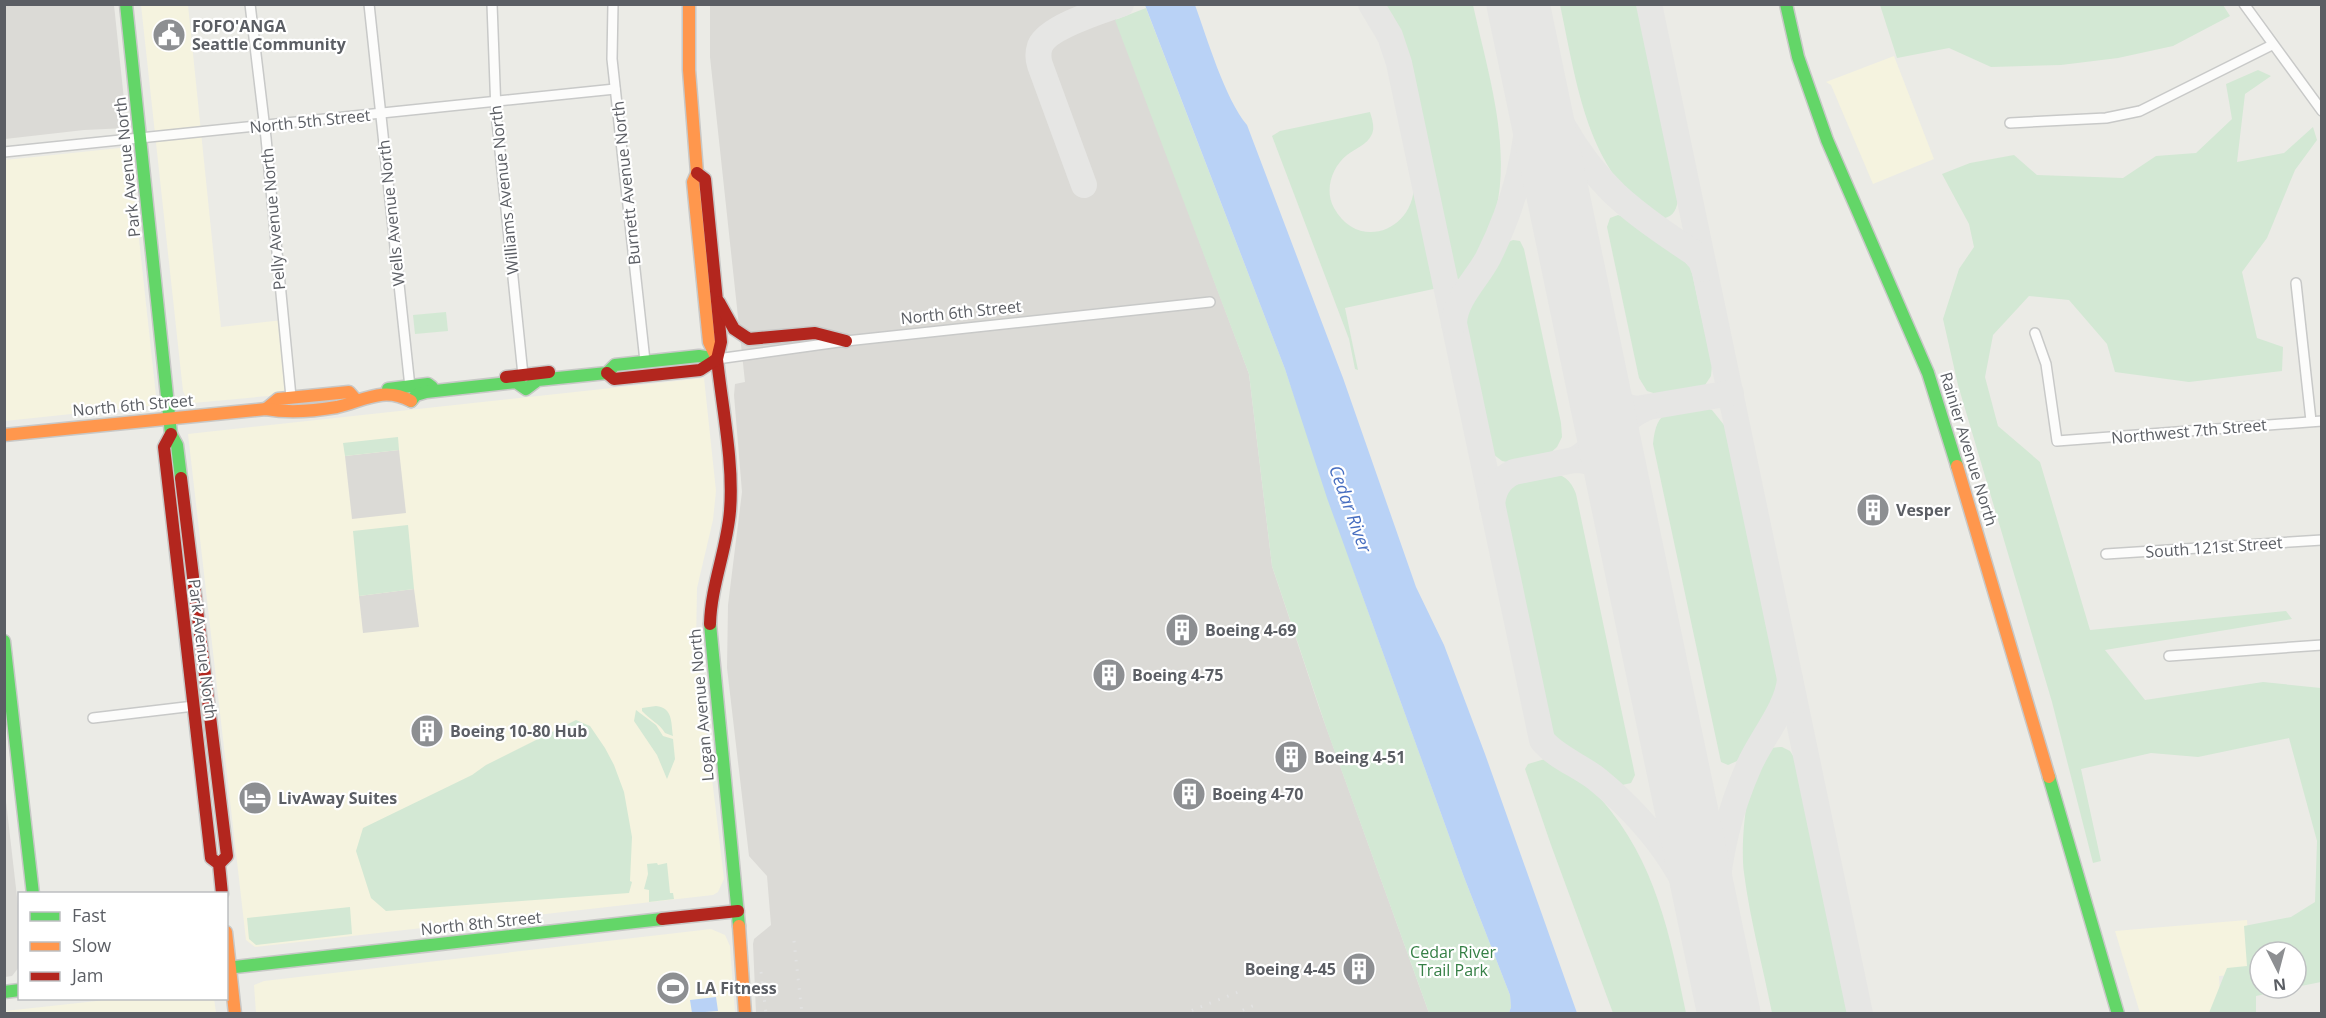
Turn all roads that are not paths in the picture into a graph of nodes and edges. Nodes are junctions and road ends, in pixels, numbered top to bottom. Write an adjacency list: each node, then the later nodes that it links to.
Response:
1 (126, 4): 16 (street, Park Avenue North)
2 (250, 4): 15 (street, Pelly Avenue North)
3 (369, 4): 13 (street, Wells Avenue North)
4 (492, 4): 11 (street, Williams Avenue North)
5 (613, 4): 10 (street, Burnett Avenue North)
6 (689, 4): 18 (street, Logan Avenue North)
7 (1786, 4): 54 (street, Rainier Avenue North)
8 (2244, 4): 9 (street)
9 (2272, 45): 12 (street); 14 (street)
10 (615, 89): 11 (street, North 5th Street); 25 (street, Burnett Avenue North)
11 (495, 100): 13 (street, North 5th Street); 27 (street, Williams Avenue North)
12 (2322, 111)
13 (381, 113): 15 (street, North 5th Street); 30 (street, Wells Avenue North)
14 (2010, 123)
15 (264, 126): 16 (street, North 5th Street); 32 (street, Pelly Avenue North)
16 (140, 139): 17 (street, North 5th Street); 36 (street, Park Avenue North)
17 (4, 152)
18 (697, 173): 20 (street, Logan Avenue North); 24 (street, Logan Avenue North)
19 (2296, 283): 37 (street)
20 (717, 298): 23 (street); 24 (street, Logan Avenue North)
21 (1210, 302): 23 (street, North 6th Street)
22 (2035, 333): 37 (street, Northwest 7th Street)
23 (846, 340): 24 (street, North 6th Street)
24 (717, 359): 25 (street, North 6th Street); 26 (street, North 6th Street); 50 (street, Logan Avenue North)
25 (645, 361): 26 (street, North 6th Street)
26 (607, 374): 28 (street, North 6th Street)
27 (523, 375): 28 (street, North 6th Street); 29 (street, North 6th Street)
28 (558, 378): 29 (street, North 6th Street)
29 (483, 386): 31 (street, North 6th Street)
30 (410, 387): 31 (street, North 6th Street); 33 (street, North 6th Street)
31 (439, 390): 33 (street, North 6th Street)
32 (291, 398): 34 (street, North 6th Street); 35 (street, North 6th Street)
33 (370, 398): 34 (street, North 6th Street)
34 (356, 400): 35 (street, North 6th Street)
35 (266, 409): 36 (street, North 6th Street)
36 (169, 418): 38 (street, Park Avenue North); 39 (street, North 6th Street)
37 (2316, 421)
38 (171, 434): 45 (street, Park Avenue North); 47 (street, Park Avenue North)
39 (4, 435)
40 (2322, 540): 41 (street, South 121st Street)
41 (2106, 554)
42 (4, 641): 48 (street)
43 (2322, 645): 44 (street)
44 (2169, 656)
45 (194, 706): 46 (street); 47 (street, Park Avenue North)
46 (93, 718)
47 (219, 864): 49 (street, Park Avenue North)
48 (33, 892)
49 (222, 892)
50 (738, 911): 51 (street, North 8th Street); 53 (street, Logan Avenue North)
51 (228, 968): 52 (street)
52 (235, 1014)
53 (745, 1014)
54 (2118, 1014)

